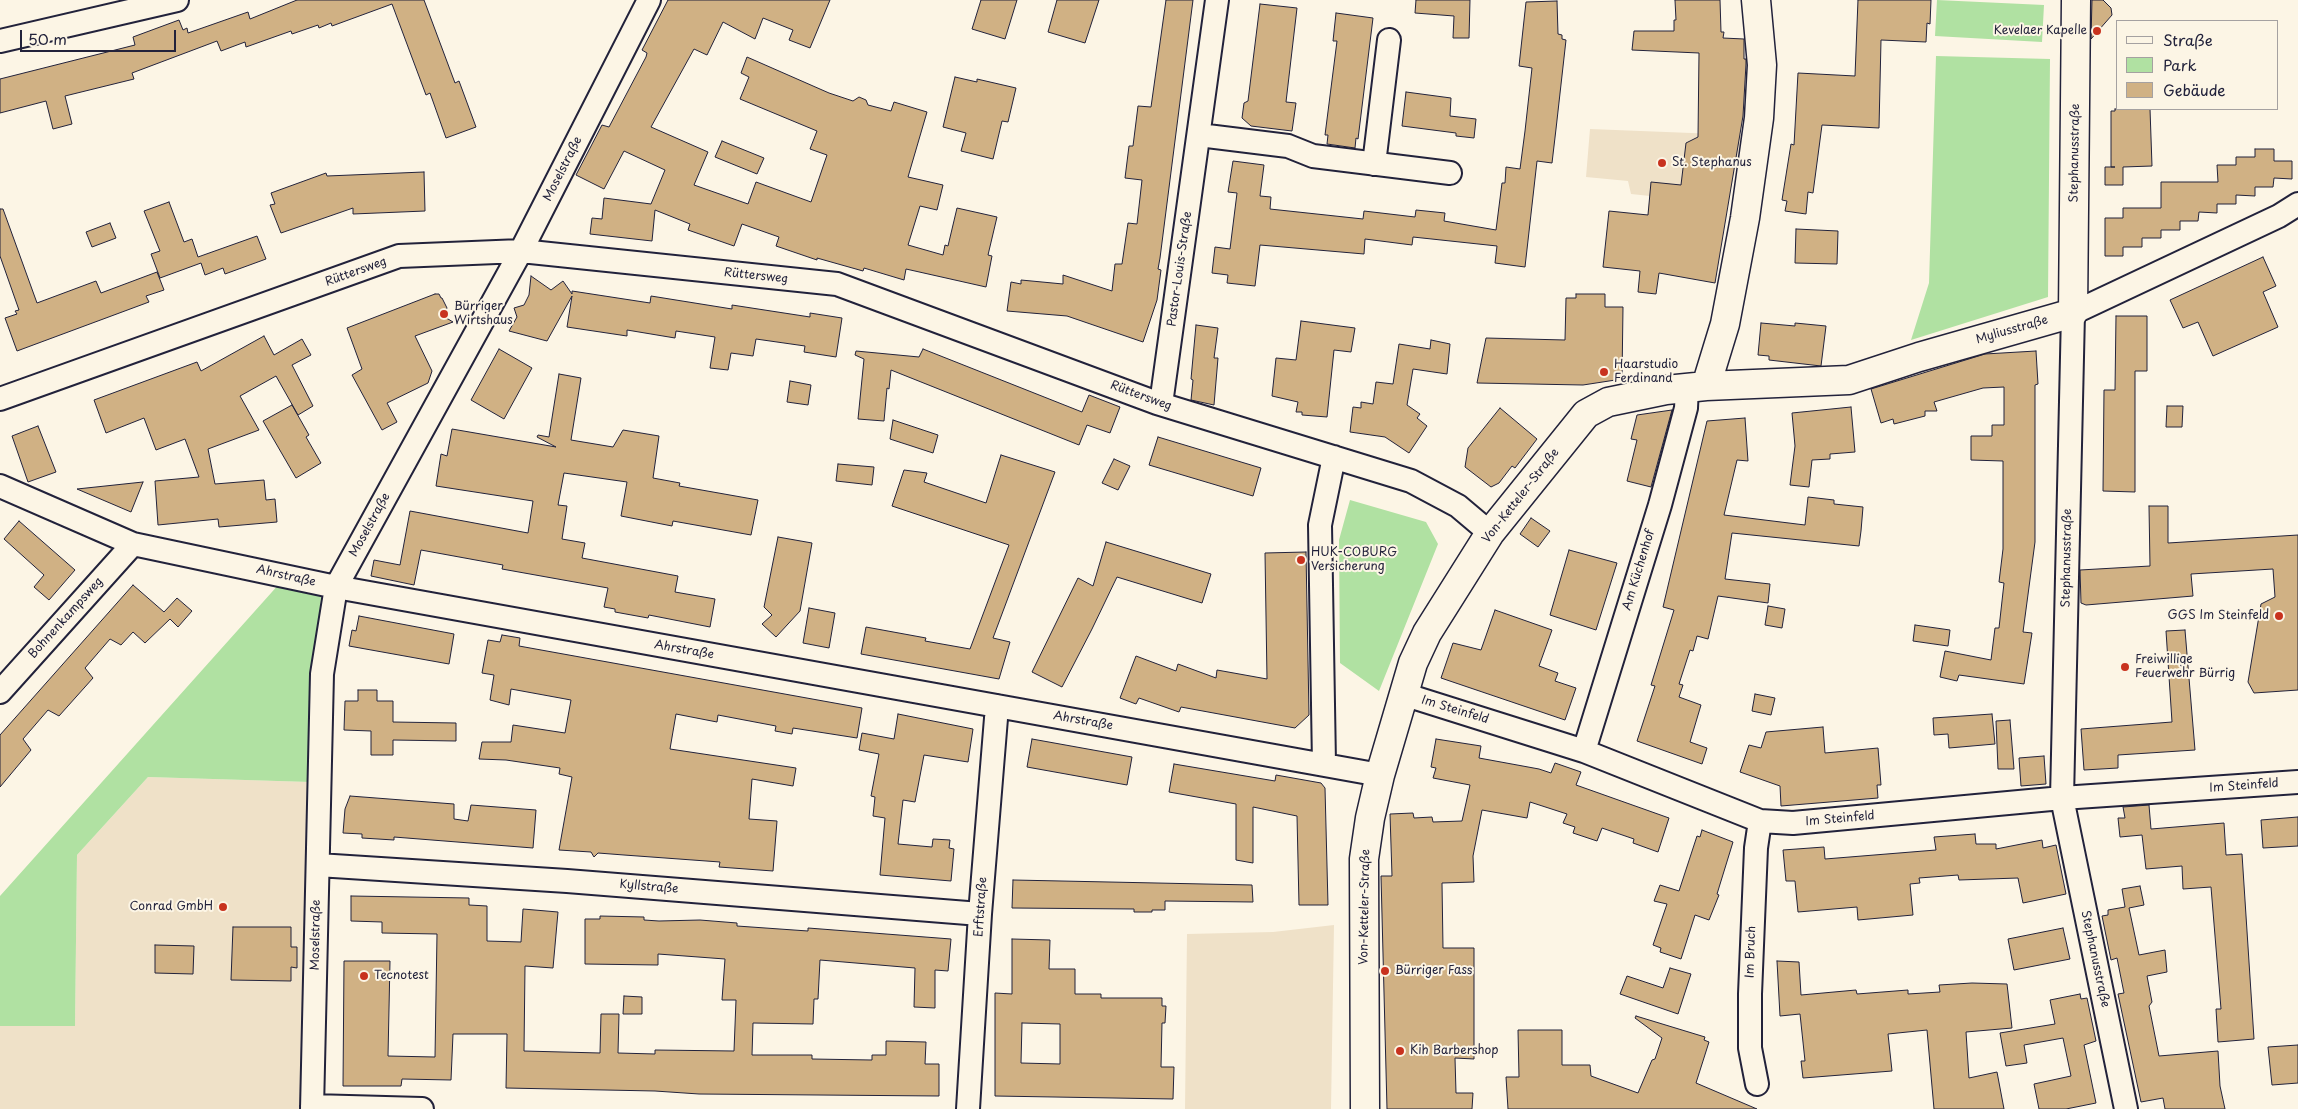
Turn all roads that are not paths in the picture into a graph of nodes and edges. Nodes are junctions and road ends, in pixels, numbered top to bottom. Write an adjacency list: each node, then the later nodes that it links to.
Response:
1 (177, 0): 7 (street)
2 (649, 0): 12 (street, Moselstraße)
3 (1217, 0): 8 (street, Pastor-Louis-Straße)
4 (1756, 0): 14 (street)
5 (2076, 0): 13 (street, Stephanusstraße)
6 (1389, 40): 9 (street)
7 (0, 41)
8 (1199, 135): 9 (street); 16 (street, Pastor-Louis-Straße)
9 (1374, 164): 10 (street)
10 (1450, 173)
11 (2298, 204): 13 (street, Myliusstraße)
12 (521, 251): 15 (street, Rüttersweg); 16 (street, Rüttersweg); 21 (street, Moselstraße)
13 (2073, 313): 14 (street, Myliusstraße); 29 (street, Stephanusstraße)
14 (1696, 387): 19 (street, Von-Ketteler-Straße); 25 (street, Am Küchenhof)
15 (0, 399)
16 (1161, 404): 17 (street, Rüttersweg)
17 (1334, 457): 19 (street, Rüttersweg); 26 (street)
18 (0, 486): 20 (street, Ahrstraße)
19 (1490, 533): 23 (street, Von-Ketteler-Straße)
20 (133, 544): 21 (street, Ahrstraße); 22 (street, Bohnenkampsweg)
21 (336, 587): 24 (street, Ahrstraße); 31 (street, Moselstraße)
22 (0, 692)
23 (1403, 694): 25 (street, Im Steinfeld); 27 (street, Von-Ketteler-Straße)
24 (997, 706): 26 (street, Ahrstraße); 32 (street, Erftstraße)
25 (1584, 751): 30 (street, Im Steinfeld)
26 (1324, 764): 27 (street, Ahrstraße)
27 (1380, 775): 37 (street, Von-Ketteler-Straße)
28 (2298, 782): 29 (street, Im Steinfeld)
29 (2062, 798): 30 (street, Im Steinfeld); 38 (street, Stephanusstraße)
30 (1760, 821): 33 (street, Im Bruch)
31 (318, 865): 32 (street, Kyllstraße); 34 (street, Moselstraße)
32 (980, 914): 36 (street, Erftstraße)
33 (1757, 1084)
34 (312, 1108): 35 (street)
35 (422, 1109)
36 (968, 1109)
37 (1365, 1109)
38 (2126, 1109)

